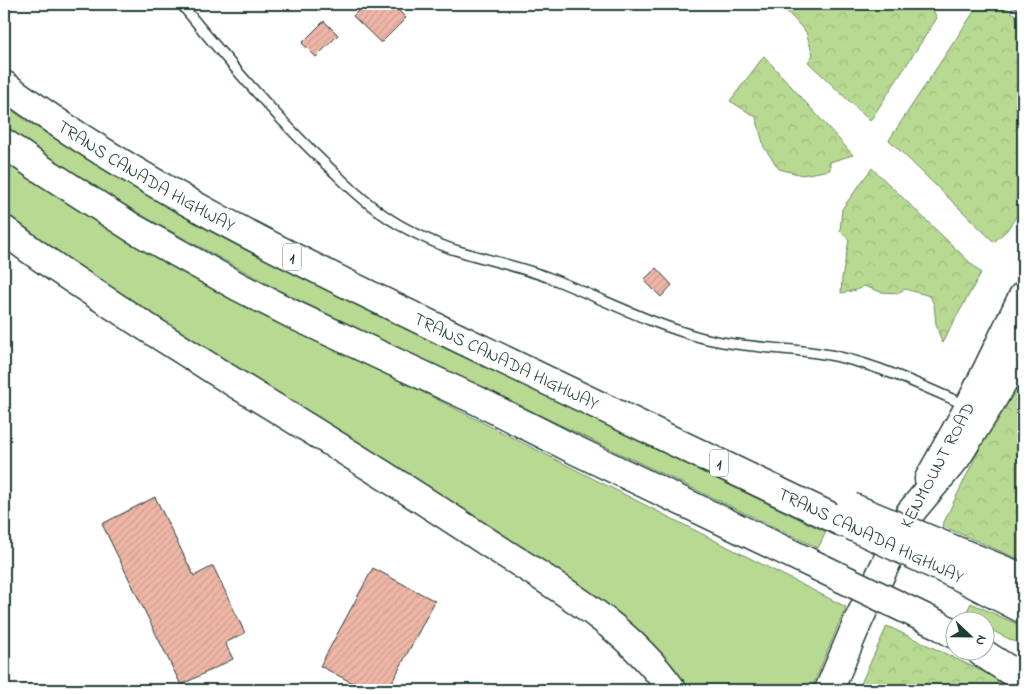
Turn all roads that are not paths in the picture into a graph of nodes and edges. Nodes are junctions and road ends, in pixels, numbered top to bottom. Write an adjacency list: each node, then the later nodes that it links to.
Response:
1 (181, 4): 7 (lane)
2 (4, 85): 9 (main road, TRANS CANADA HIGHWAY / 1, bridge)
3 (4, 143): 12 (main road, bridge)
4 (4, 230): 17 (main road)
5 (1023, 296): 7 (main road, KENMOUNT ROAD)
6 (1023, 347): 8 (main road)
7 (969, 406): 8 (main road, KENMOUNT ROAD)
8 (910, 513): 18 (main road, KENMOUNT ROAD)
9 (964, 566): 10 (main road); 11 (main road, TRANS CANADA HIGHWAY / 1)
10 (1023, 578)
11 (1023, 609)
12 (944, 628)
13 (994, 652): 15 (main road)
14 (994, 660): 16 (main road)
15 (1023, 667)
16 (1023, 679)
17 (672, 690)
18 (829, 690)

